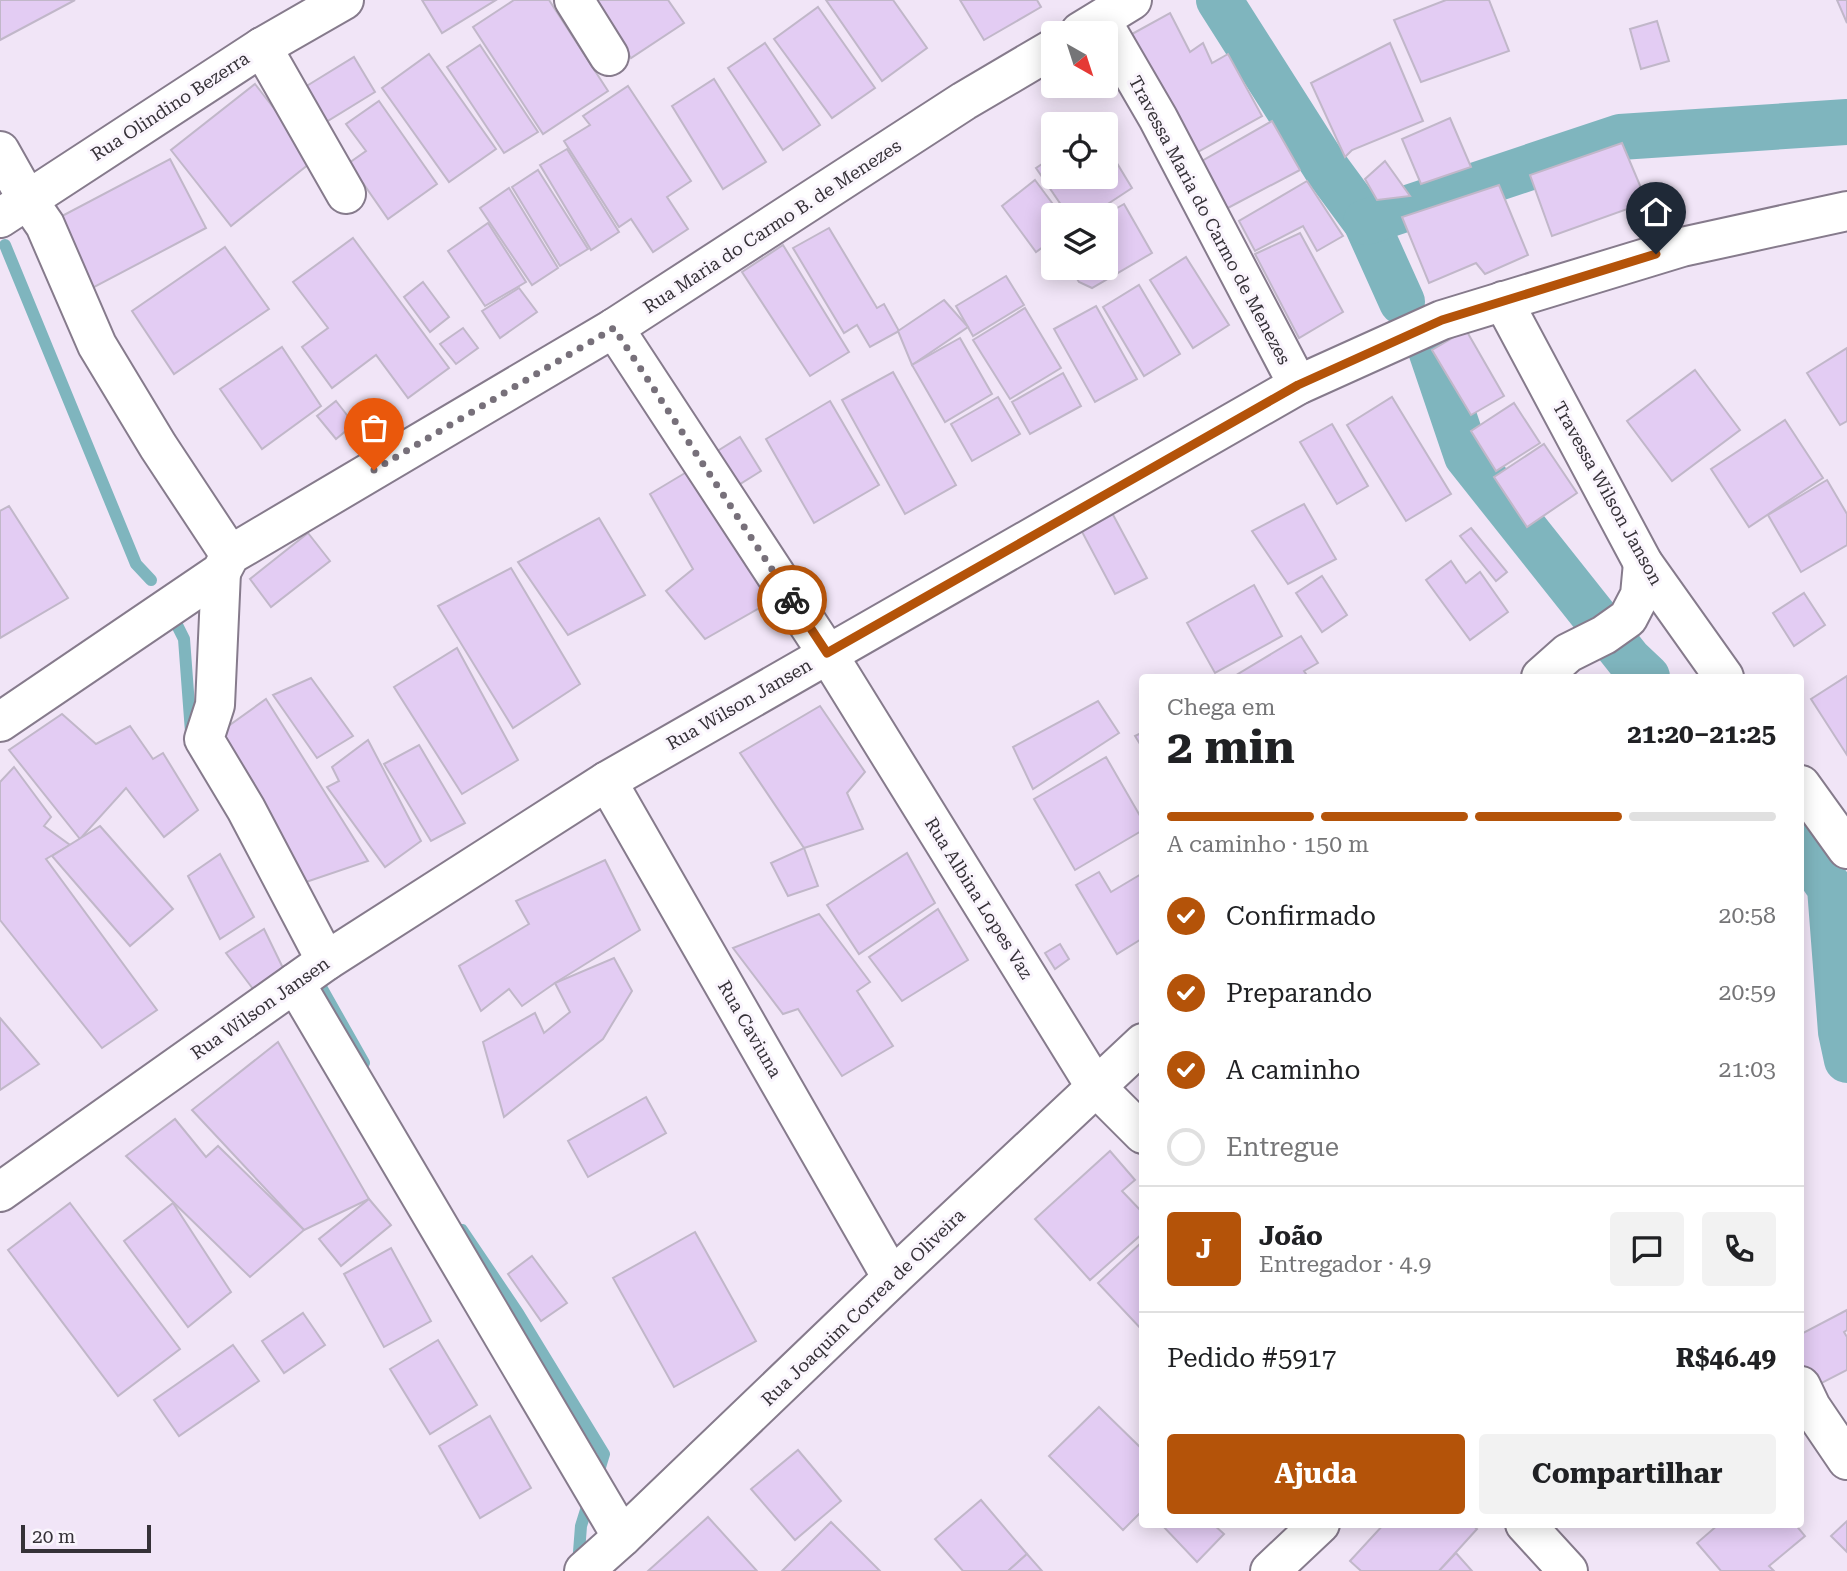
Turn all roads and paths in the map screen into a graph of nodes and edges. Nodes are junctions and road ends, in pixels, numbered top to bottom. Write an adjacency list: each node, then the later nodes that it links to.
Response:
1 (344, 0): 4 (street, Rua Olindino Bezerra)
2 (574, 0): 5 (street)
3 (1104, 18): 13 (street, Travessa Maria do Carmo de Menezes)
4 (262, 47): 8 (street); 9 (street, Rua Olindino Bezerra)
5 (609, 56)
6 (1041, 56): 12 (street, Rua Maria do Carmo B. de Menezes)
7 (0, 151): 9 (street)
8 (346, 194)
9 (13, 209): 14 (street)
10 (1847, 211): 11 (street, Rua Wilson Jansen)
11 (1503, 301): 13 (street, Rua Wilson Jansen); 15 (street, Travessa Wilson Janson)
12 (614, 328): 14 (street, Rua Maria do Carmo B. de Menezes); 16 (street)
13 (1298, 385): 16 (street, Rua Wilson Jansen)
14 (226, 564): 19 (street, Rua Maria do Carmo B. de Menezes); 23 (street)
15 (1643, 564): 17 (street); 18 (street, Travessa Wilson Janson)
16 (827, 653): 20 (street, Rua Wilson Jansen); 26 (street, Rua Albina Lopes Vaz)
17 (1567, 669)
18 (1722, 674)
19 (0, 722)
20 (607, 781): 23 (street, Rua Wilson Jansen); 29 (street, Rua Caviuna)
21 (1804, 789): 22 (street)
22 (1847, 849)
23 (326, 961): 24 (street, Rua Wilson Jansen)
24 (295, 983): 28 (street, Rua Wilson Jansen); 34 (street)
25 (1139, 1047): 26 (street, Rua Joaquim Correa de Oliveira)
26 (1095, 1086): 27 (street, Rua Albina Lopes Vaz); 29 (street, Rua Joaquim Correa de Oliveira)
27 (1139, 1130)
28 (0, 1192)
29 (892, 1278): 34 (street, Rua Joaquim Correa de Oliveira)
30 (1804, 1392): 31 (street)
31 (1847, 1460)
32 (1316, 1528): 36 (street)
33 (1529, 1528): 37 (street)
34 (622, 1537): 35 (street, Rua Joaquim Correa de Oliveira)
35 (584, 1571)
36 (1270, 1571)
37 (1568, 1571)

